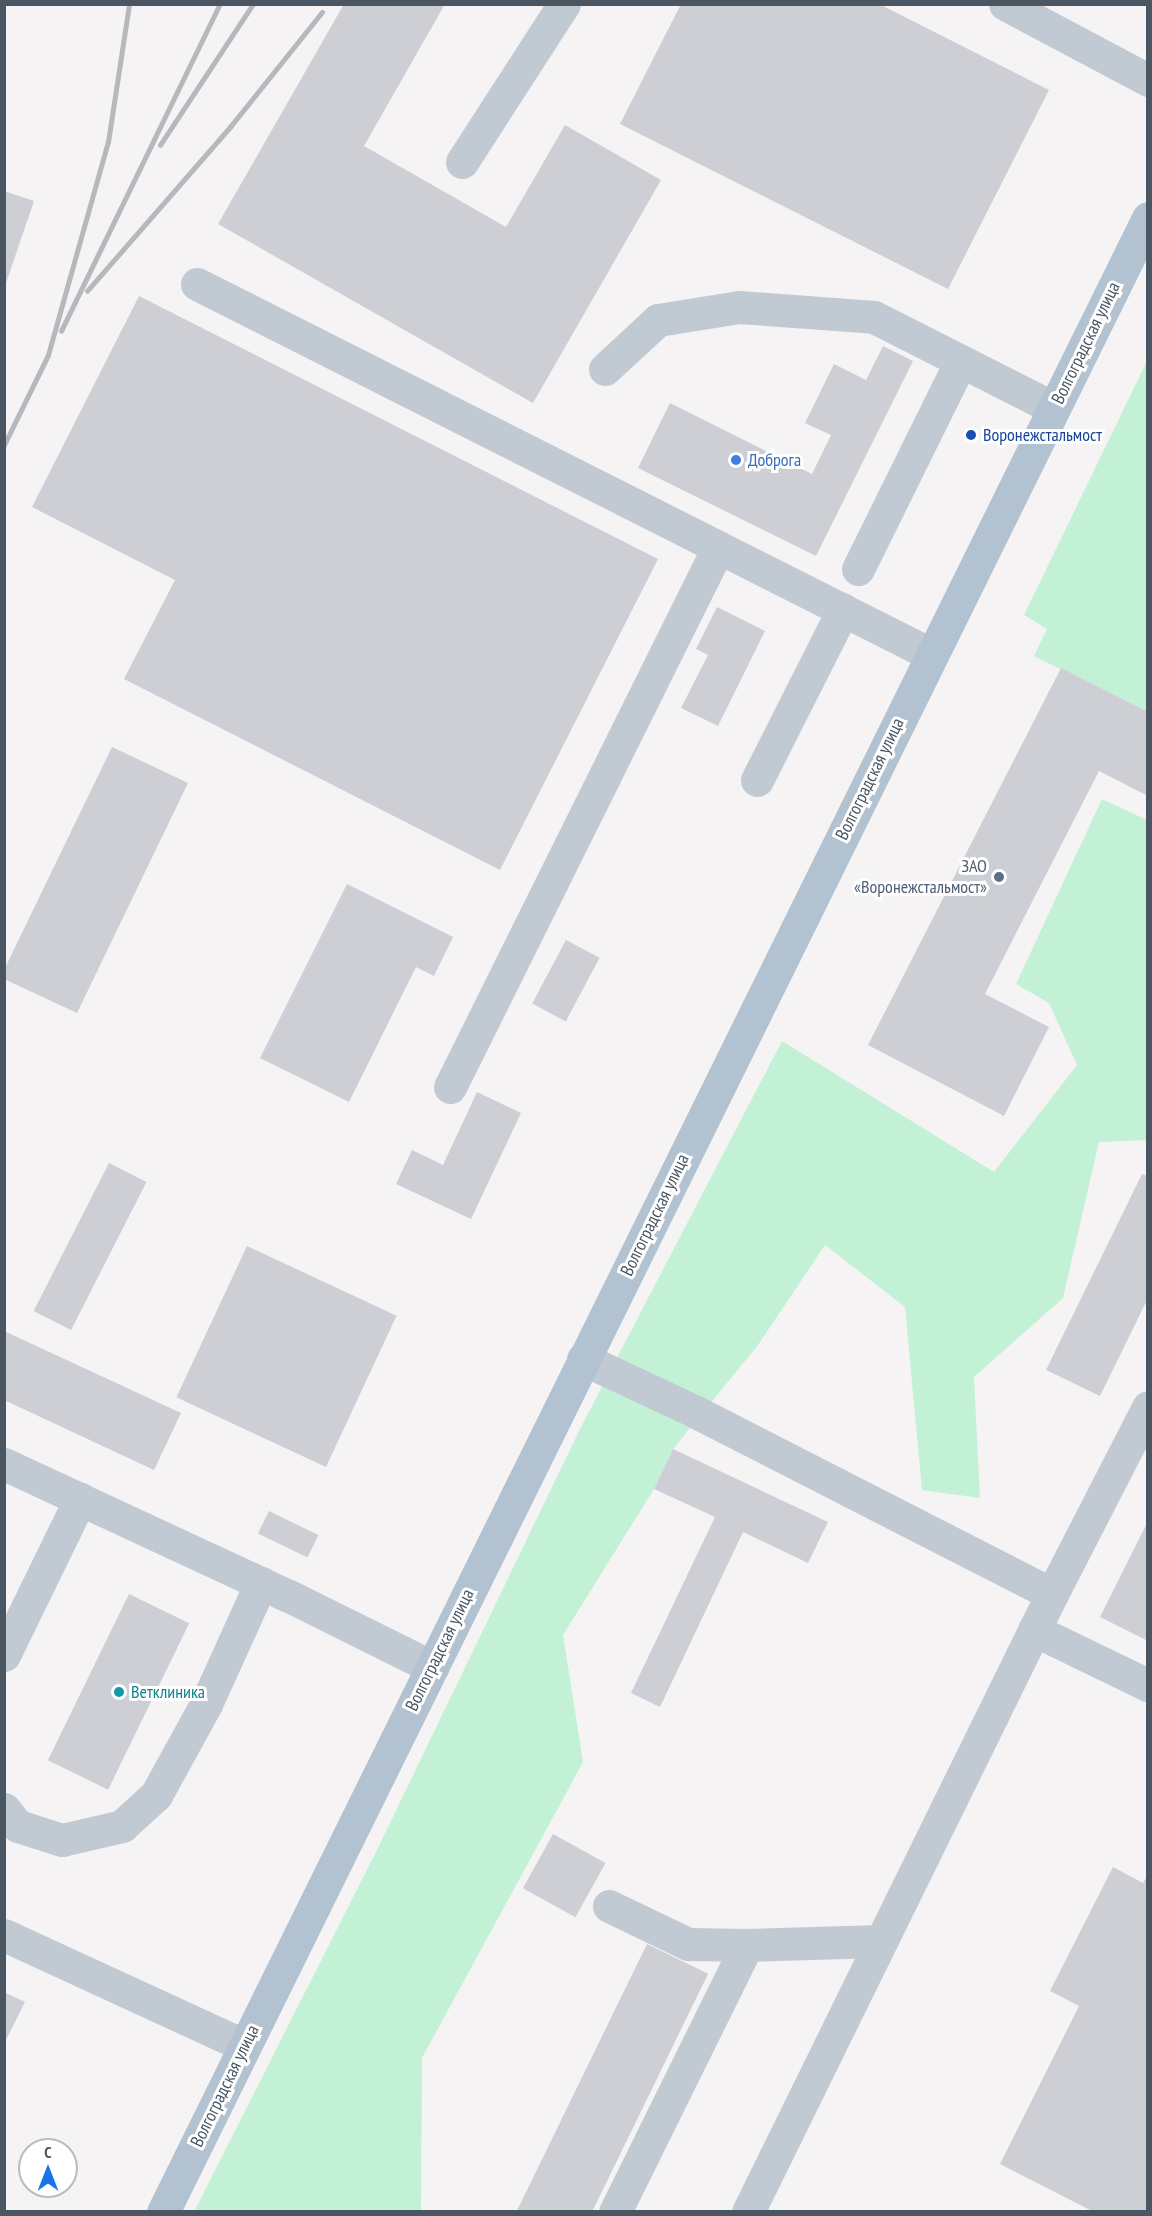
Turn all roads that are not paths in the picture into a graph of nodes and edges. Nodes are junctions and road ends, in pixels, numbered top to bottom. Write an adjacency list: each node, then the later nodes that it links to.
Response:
1 (564, 4): 4 (lane)
2 (1005, 4): 3 (lane)
3 (1148, 80)
4 (462, 162)
5 (1148, 218): 9 (main road, Волгоградская улица)
6 (197, 284): 10 (lane)
7 (961, 361): 8 (lane); 9 (lane); 11 (lane)
8 (605, 369)
9 (1053, 408): 13 (main road, Волгоградская улица)
10 (718, 548): 12 (lane); 15 (lane)
11 (858, 569)
12 (843, 610): 13 (lane); 14 (lane)
13 (932, 655): 16 (main road, Волгоградская улица)
14 (757, 780)
15 (450, 1087)
16 (584, 1359): 21 (lane); 24 (main road, Волгоградская улица)
17 (1148, 1407): 21 (lane)
18 (4, 1464): 19 (lane)
19 (80, 1499): 20 (lane); 23 (lane)
20 (261, 1583): 24 (lane); 26 (lane)
21 (1052, 1594): 22 (lane)
22 (1034, 1630): 25 (lane); 29 (lane)
23 (4, 1655)
24 (432, 1667): 31 (main road, Волгоградская улица)
25 (1148, 1685)
26 (4, 1809)
27 (609, 1906): 30 (lane)
28 (4, 1935): 31 (lane)
29 (881, 1941): 30 (lane); 34 (lane)
30 (747, 1946): 33 (lane)
31 (245, 2046): 32 (main road, Волгоградская улица)
32 (163, 2211)
33 (615, 2211)
34 (748, 2211)

